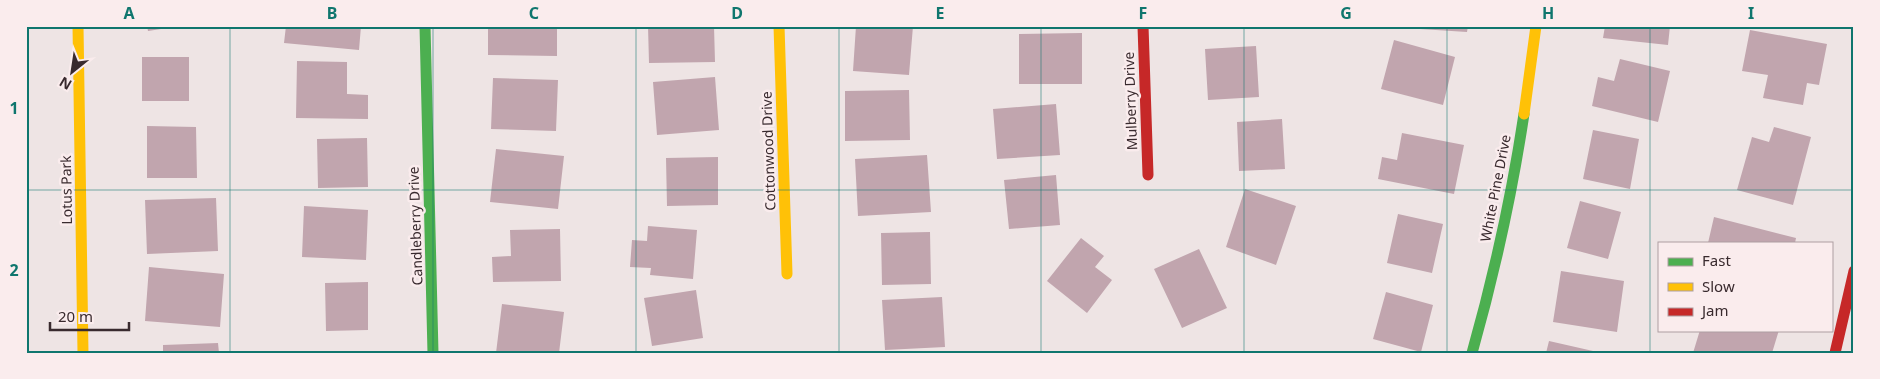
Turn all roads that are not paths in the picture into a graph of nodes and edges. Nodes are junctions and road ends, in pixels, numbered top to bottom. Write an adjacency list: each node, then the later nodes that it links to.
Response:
1 (78, 26): 9 (street, Lotus Park)
2 (425, 26): 10 (street, Candleberry Drive)
3 (779, 26): 8 (street, Cottonwood Drive)
4 (1143, 26): 6 (street, Mulberry Drive)
5 (1536, 26): 11 (street, White Pine Drive)
6 (1148, 176)
7 (1854, 271): 12 (street)
8 (787, 274)
9 (83, 353)
10 (433, 353)
11 (1472, 353)
12 (1835, 353)

